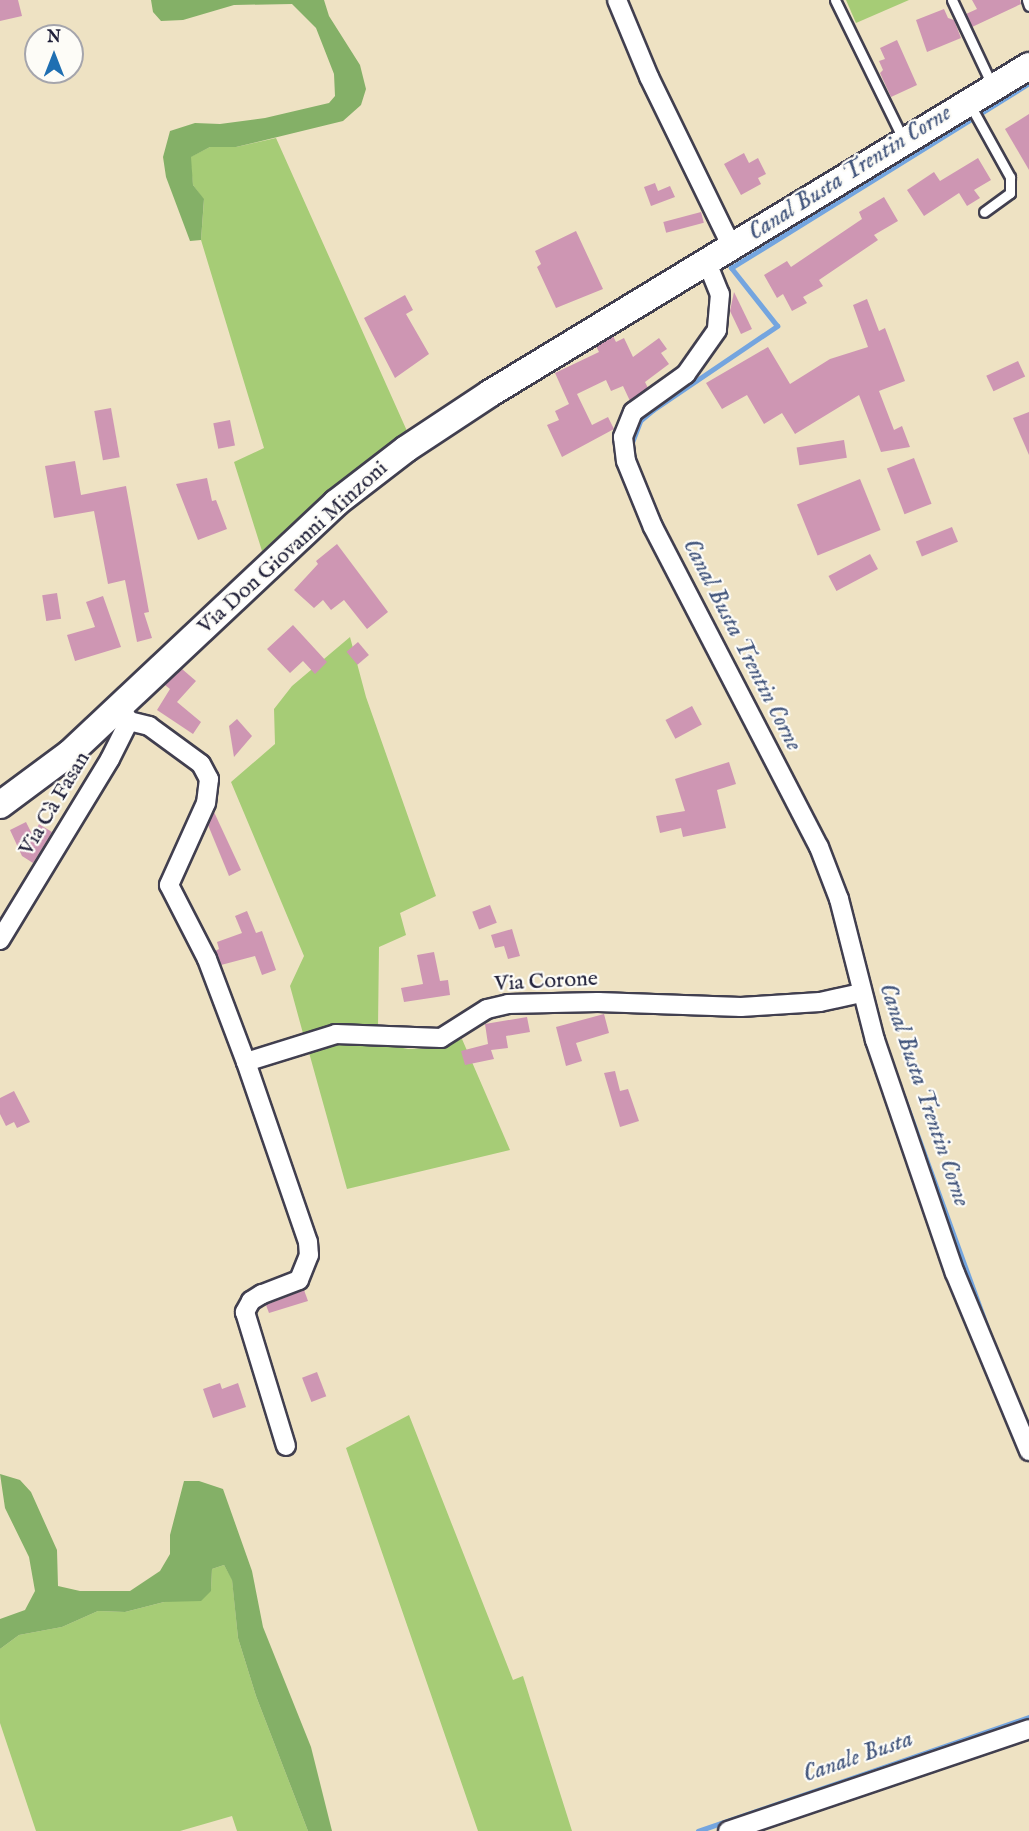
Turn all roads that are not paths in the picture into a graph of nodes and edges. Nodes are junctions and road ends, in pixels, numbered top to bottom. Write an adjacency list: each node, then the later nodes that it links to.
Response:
1 (617, 0): 11 (street)
2 (835, 0): 9 (lane)
3 (952, 0): 7 (lane)
4 (1027, 0): 5 (lane)
5 (1029, 6)
6 (1029, 66): 7 (street, Via Don Giovanni Minzoni)
7 (993, 87): 8 (street, Via Don Giovanni Minzoni)
8 (968, 101): 9 (street, Via Don Giovanni Minzoni); 10 (lane)
9 (904, 142): 11 (street, Via Don Giovanni Minzoni)
10 (984, 212)
11 (731, 245): 12 (street, Via Don Giovanni Minzoni)
12 (706, 260): 13 (street, Via Don Giovanni Minzoni); 16 (street)
13 (124, 714): 14 (street, Via Don Giovanni Minzoni); 15 (street, Via Cà Fasan); 17 (street)
14 (0, 805)
15 (0, 940)
16 (861, 993): 17 (street, Via Corone); 19 (street)
17 (246, 1062): 18 (street)
18 (286, 1446)
19 (1029, 1451)
20 (1029, 1729): 21 (street)
21 (728, 1831)

